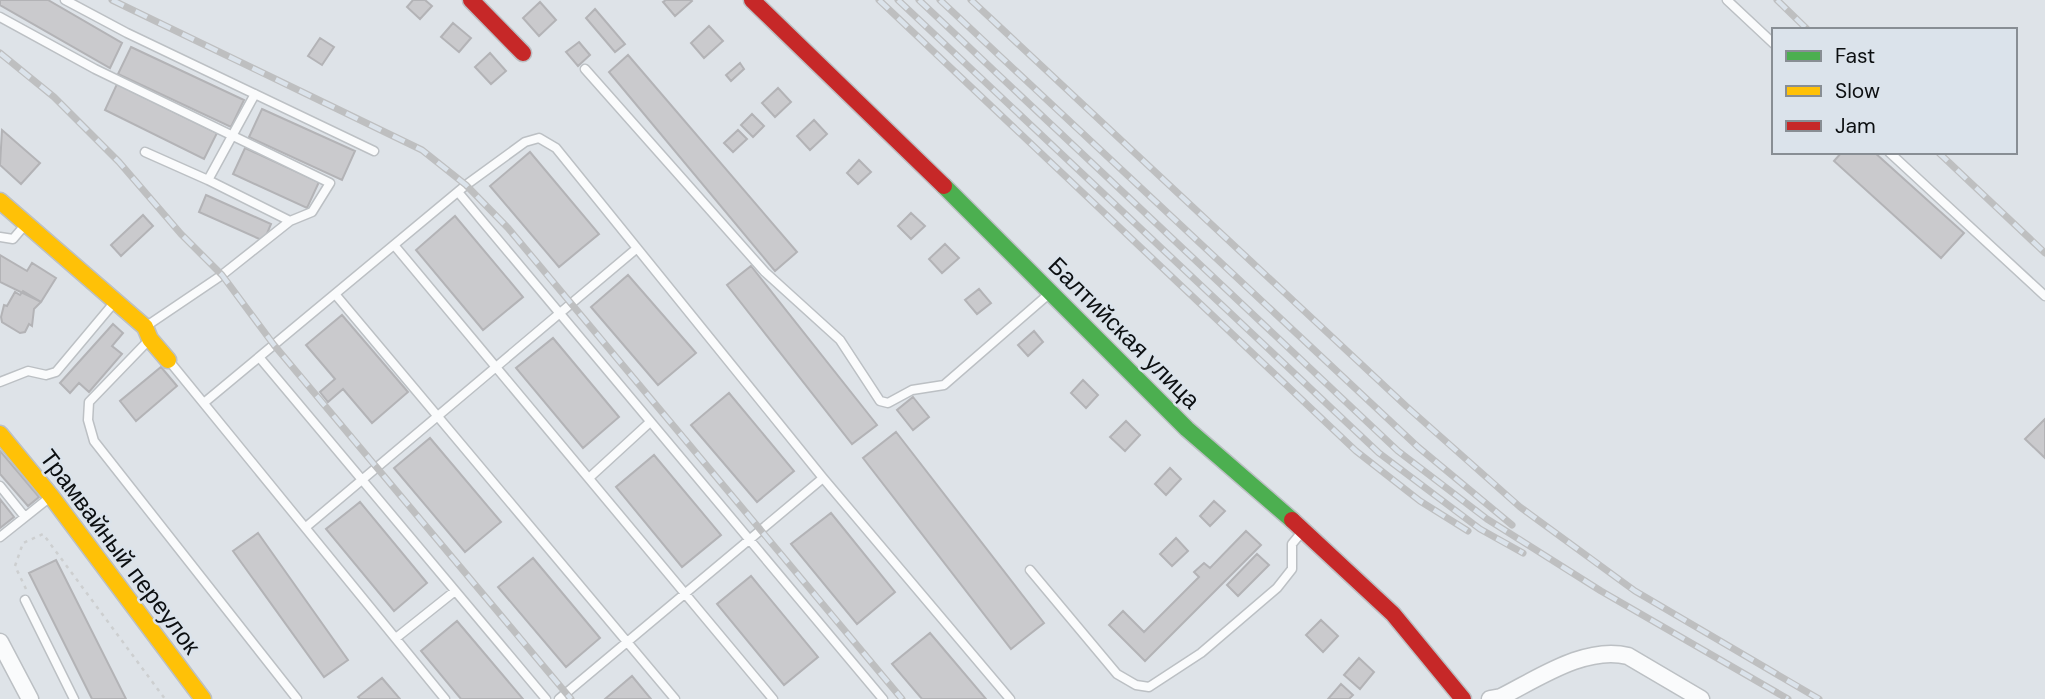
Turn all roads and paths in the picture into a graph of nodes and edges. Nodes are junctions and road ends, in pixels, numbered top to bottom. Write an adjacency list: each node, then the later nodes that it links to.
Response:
1 (65, 0): 9 (lane)
2 (471, 0): 7 (street)
3 (752, 0): 22 (street, Балтийская улица)
4 (1727, 0): 6 (lane)
5 (0, 17): 10 (lane)
6 (1772, 42)
7 (523, 53)
8 (585, 69): 22 (lane)
9 (255, 94): 10 (lane); 11 (lane)
10 (232, 135): 14 (lane); 17 (lane)
11 (374, 151)
12 (145, 152): 14 (lane)
13 (1891, 154): 24 (lane)
14 (208, 180): 17 (lane)
15 (458, 192): 20 (lane); 21 (lane); 26 (lane)
16 (0, 201): 18 (street)
17 (290, 221): 27 (lane)
18 (26, 224): 19 (lane); 25 (street)
19 (0, 237)
20 (394, 245): 23 (lane); 30 (lane)
21 (636, 249): 26 (lane); 37 (lane)
22 (1052, 291): 43 (street, Балтийская улица)
23 (335, 294): 28 (lane); 33 (lane)
24 (2045, 296)
25 (115, 302): 27 (street); 31 (lane)
26 (559, 314): 30 (lane); 34 (lane)
27 (147, 333): 29 (street); 57 (lane)
28 (259, 357): 32 (lane); 38 (lane)
29 (167, 360): 32 (lane)
30 (496, 367): 33 (lane); 36 (lane)
31 (0, 382)
32 (205, 402): 42 (lane)
33 (437, 416): 38 (lane); 52 (lane)
34 (649, 423): 36 (lane); 45 (lane)
35 (0, 434): 40 (street, Трамвайный переулок)
36 (589, 478): 48 (lane)
37 (823, 478): 45 (lane); 64 (lane)
38 (362, 480): 42 (lane); 47 (lane)
39 (0, 486): 41 (lane)
40 (51, 496): 41 (lane); 56 (street, Трамвайный переулок)
41 (25, 517): 44 (lane)
42 (306, 527): 50 (lane)
43 (1304, 531): 46 (lane); 65 (street, Балтийская улица)
44 (0, 537)
45 (748, 541): 48 (lane); 63 (lane)
46 (1030, 570)
47 (455, 591): 50 (lane); 59 (lane)
48 (685, 594): 52 (lane); 62 (lane)
49 (25, 600): 54 (lane); 55 (path)
50 (396, 638): 58 (lane)
51 (0, 642): 53 (street)
52 (627, 642): 60 (lane); 61 (lane)
53 (30, 699)
54 (75, 699)
55 (165, 699)
56 (203, 699)
57 (297, 699)
58 (445, 699)
59 (546, 699)
60 (559, 699)
61 (675, 699)
62 (773, 699)
63 (883, 699)
64 (1010, 699)
65 (1463, 699)
66 (1490, 699): 67 (street)
67 (1700, 699)

